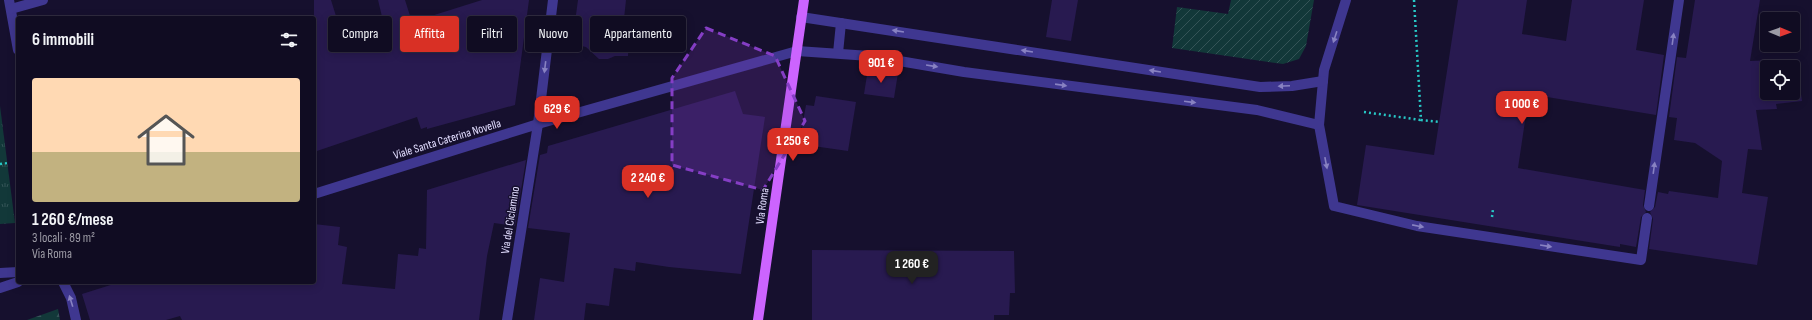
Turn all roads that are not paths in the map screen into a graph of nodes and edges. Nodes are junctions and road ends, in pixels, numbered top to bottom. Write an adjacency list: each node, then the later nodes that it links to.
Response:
1 (42, 0): 6 (street)
2 (553, 0): 13 (street, Via del Ciclamino, one-way to 13)
3 (804, 0): 7 (main road, Via Roma)
4 (1346, 0): 12 (street, one-way to 12)
5 (1679, 0): 16 (street, one-way to 5)
6 (10, 5): 9 (street)
7 (801, 17): 8 (street); 10 (main road, Via Roma)
8 (841, 23): 11 (street); 12 (street, one-way to 8)
9 (16, 39)
10 (796, 50): 11 (street); 13 (street, Viale Santa Caterina Novella); 25 (main road, Via Roma)
11 (838, 53): 14 (street, one-way to 14)
12 (1323, 82): 14 (street)
13 (538, 124): 15 (street, Viale Santa Caterina Novella); 24 (street, Via del Ciclamino)
14 (1319, 125): 17 (street, one-way to 17)
15 (316, 193)
16 (1649, 206)
17 (1647, 218)
18 (16, 272): 19 (street)
19 (0, 273)
20 (16, 283): 22 (street)
21 (64, 284): 23 (street, one-way to 21)
22 (0, 288)
23 (76, 320)
24 (507, 320)
25 (758, 320)

